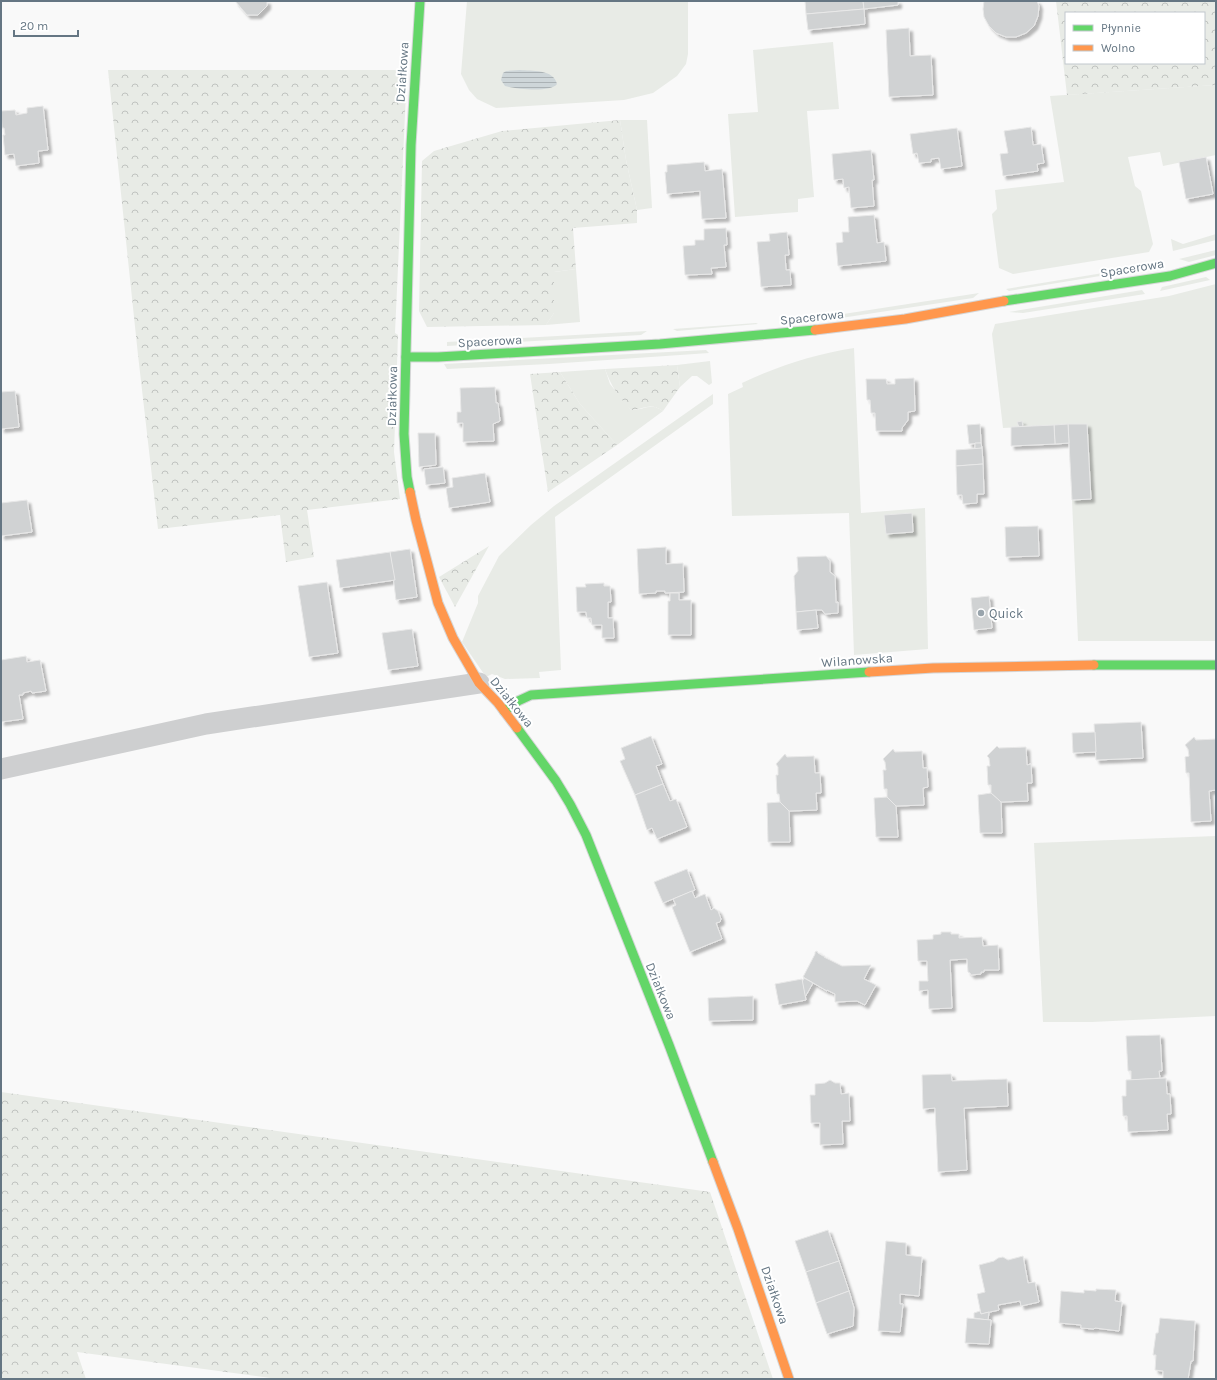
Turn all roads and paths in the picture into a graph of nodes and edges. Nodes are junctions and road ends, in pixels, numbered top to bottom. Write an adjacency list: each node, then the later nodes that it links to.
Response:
1 (420, 1): 3 (street, Działkowa)
2 (1216, 263): 3 (street, Spacerowa)
3 (406, 357): 5 (street, Działkowa)
4 (1216, 665): 6 (street, Wilanowska)
5 (480, 683): 6 (street, Działkowa); 7 (street)
6 (504, 712): 8 (street, Działkowa)
7 (1, 769)
8 (789, 1379)

